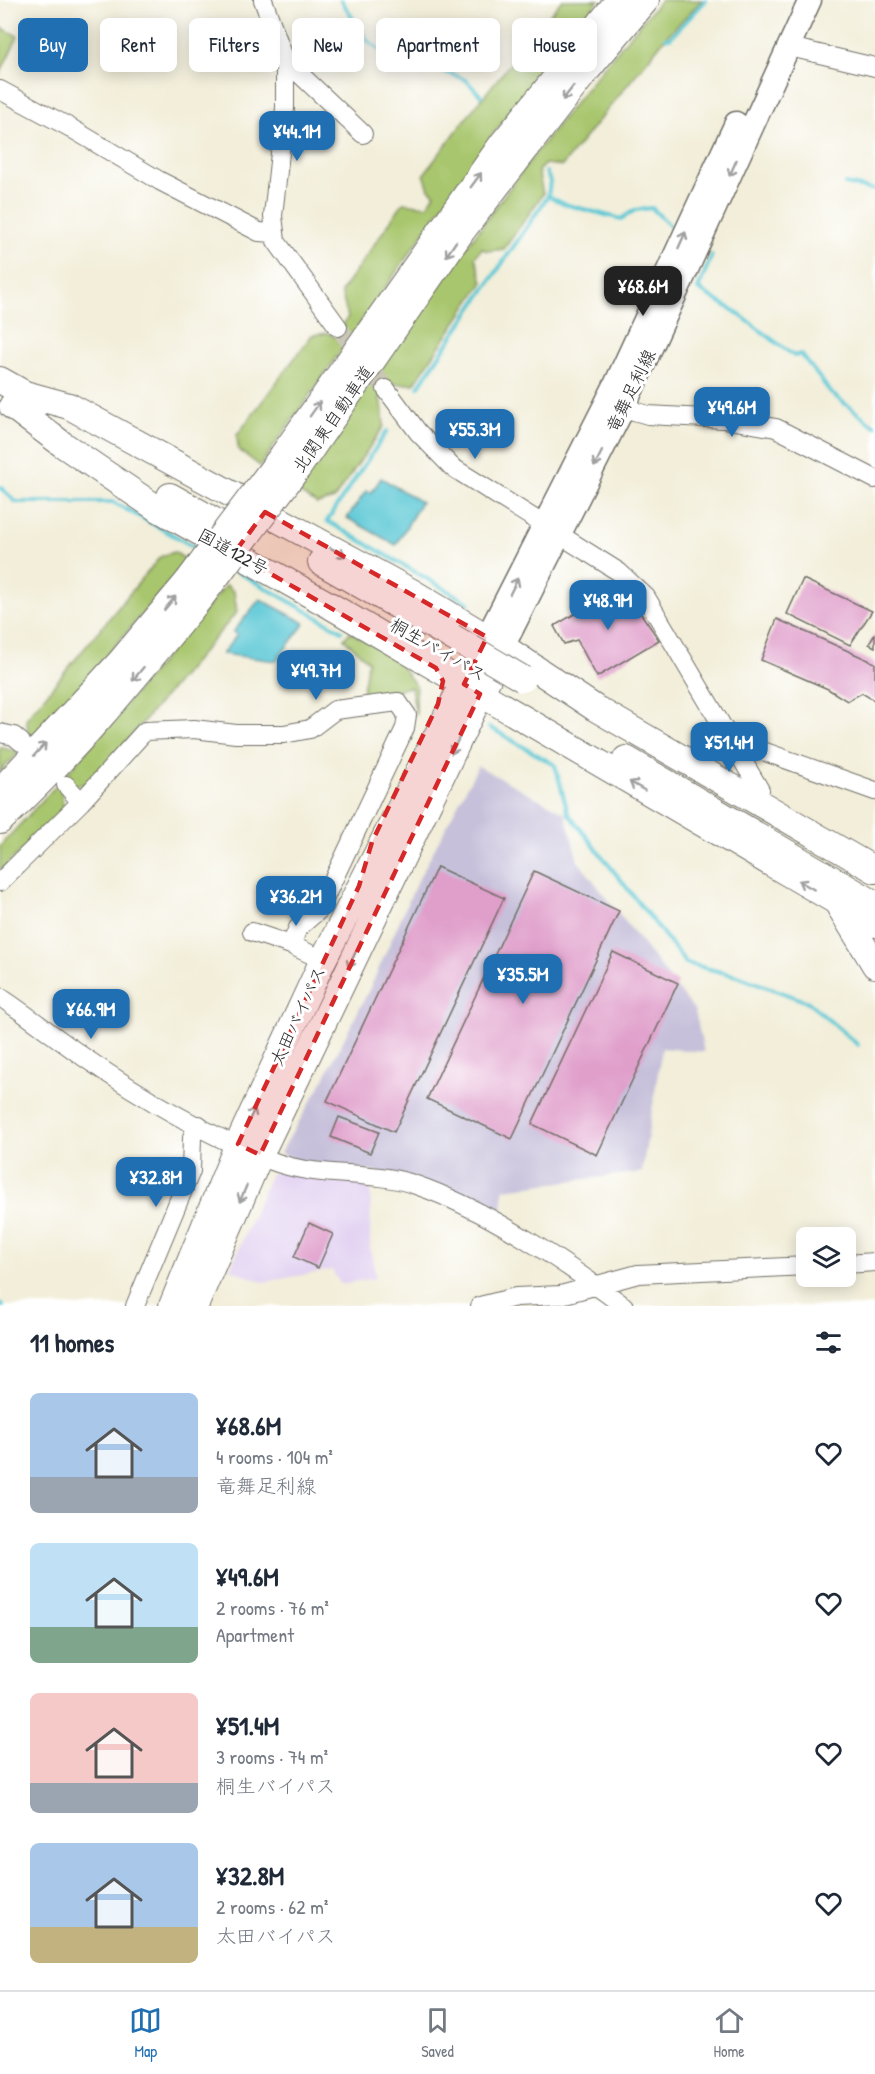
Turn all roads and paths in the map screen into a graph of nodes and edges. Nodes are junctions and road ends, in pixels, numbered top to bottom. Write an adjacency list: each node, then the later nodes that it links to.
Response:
1 (263, 0): 7 (street)
2 (619, 0): 17 (highway, 北関東自動車道, one-way to 2)
3 (646, 0): 17 (highway, 北関東自動車道, one-way to 17)
4 (795, 0): 15 (main road, 竜舞足利線, one-way to 4)
5 (810, 0): 15 (main road, 竜舞足利線, one-way to 15)
6 (798, 49): 8 (street)
7 (285, 60): 10 (street); 11 (street)
8 (875, 67)
9 (0, 90): 11 (street)
10 (363, 134)
11 (274, 233): 12 (street)
12 (338, 327)
13 (0, 380): 16 (highway, 桐生バイパス)
14 (386, 389): 19 (street)
15 (620, 395): 18 (street); 19 (main road, 竜舞足利線)
16 (12, 399): 21 (highway, one-way to 21); 22 (highway, 桐生バイパス); 22 (highway, 国道122号)
17 (290, 462): 20 (highway, 北関東自動車道, bridge)
18 (875, 479)
19 (552, 530): 21 (main road, 竜舞足利線); 26 (street)
20 (195, 589): 29 (highway, 北関東自動車道, one-way to 29); 30 (highway, 北関東自動車道, one-way to 20)
21 (495, 642): 24 (highway, 太田バイパス); 33 (highway)
22 (444, 652): 23 (highway, 桐生バイパス, bridge); 24 (highway, 国道122号); 39 (highway)
23 (518, 686): 38 (highway, 桐生バイパス); 41 (highway, 桐生バイパス)
24 (472, 689): 39 (highway, 太田バイパス); 40 (highway, 国道122号, one-way to 24); 49 (highway, 太田バイパス, one-way to 49)
25 (0, 733): 27 (street)
26 (729, 738): 31 (street); 33 (street)
27 (21, 742)
28 (66, 785): 32 (street)
29 (35, 789): 34 (highway, 北関東自動車道); 35 (highway)
30 (0, 791)
31 (875, 791)
32 (81, 802): 37 (street); 44 (street)
33 (758, 803): 36 (highway)
34 (0, 821)
35 (0, 830)
36 (875, 870)
37 (0, 882)
38 (875, 884)
39 (358, 886): 45 (highway, 太田バイパス)
40 (838, 904): 42 (highway, 国道122号); 46 (highway)
41 (875, 904)
42 (875, 924)
43 (252, 932): 44 (street)
44 (291, 945): 45 (street)
45 (323, 960): 49 (highway, 太田バイパス, one-way to 45)
46 (875, 965)
47 (0, 997): 48 (street)
48 (199, 1125): 49 (street); 54 (street)
49 (249, 1149): 53 (street); 55 (highway); 56 (highway, 太田バイパス); 57 (highway, 太田バイパス, one-way to 57)
50 (875, 1262): 51 (street)
51 (856, 1263)
52 (796, 1267): 53 (street)
53 (595, 1285): 58 (street); 59 (street)
54 (135, 1306)
55 (156, 1306)
56 (172, 1306)
57 (195, 1306)
58 (480, 1306)
59 (624, 1306)

